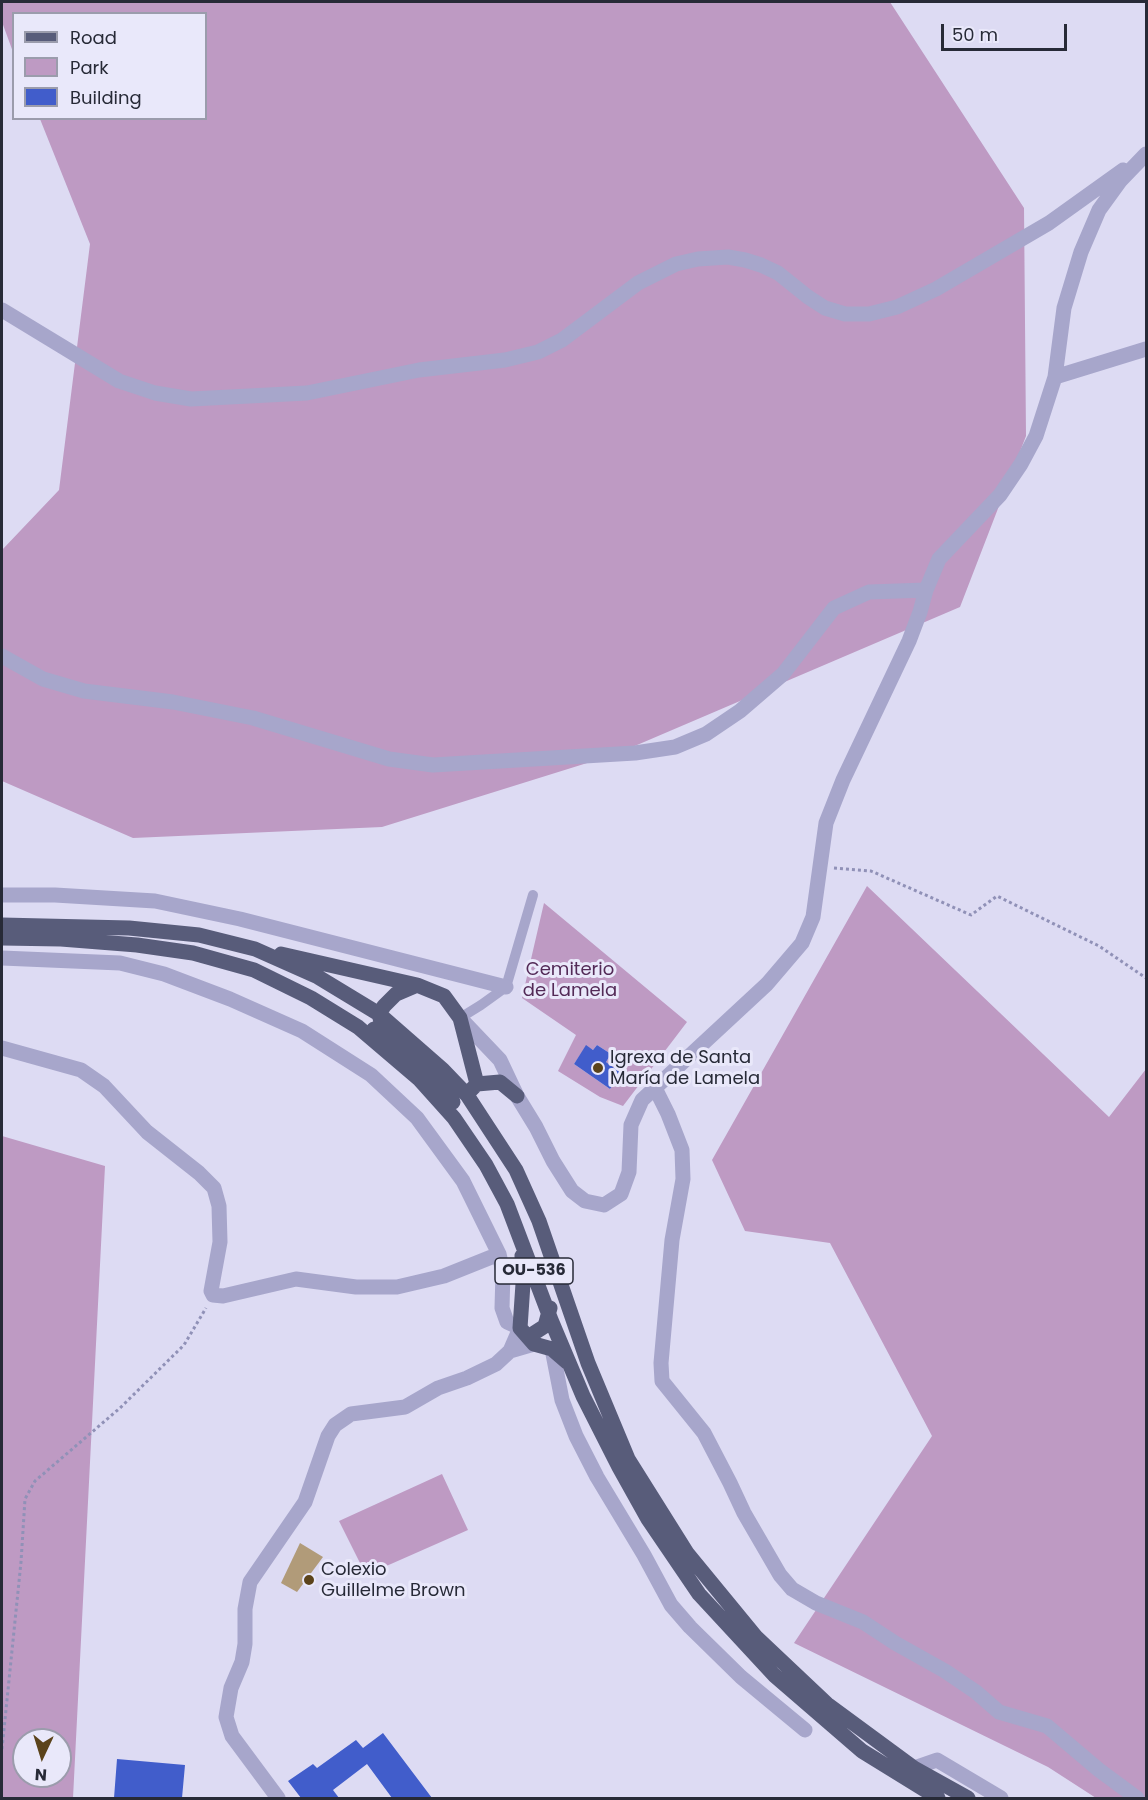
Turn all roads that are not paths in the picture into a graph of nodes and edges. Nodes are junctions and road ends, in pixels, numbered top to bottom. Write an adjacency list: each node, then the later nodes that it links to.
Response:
1 (1144, 156): 2 (street); 4 (street)
2 (2, 310)
3 (1146, 349): 4 (street)
4 (1055, 377): 5 (street)
5 (926, 590): 6 (street); 21 (street)
6 (2, 656)
7 (2, 895): 13 (street)
8 (533, 895): 16 (lane)
9 (2, 925): 11 (main road, OU-536)
10 (2, 938): 14 (main road, OU-536)
11 (255, 949): 15 (main road); 17 (main road, OU-536)
12 (2, 958): 27 (street)
13 (418, 964): 15 (street); 16 (street)
14 (254, 970): 19 (main road); 24 (main road, OU-536)
15 (417, 985): 17 (main road); 18 (main road)
16 (506, 987): 18 (lane)
17 (379, 1014): 19 (main road); 22 (main road, OU-536)
18 (460, 1018): 22 (main road); 23 (street)
19 (384, 1036): 22 (main road)
20 (2, 1048): 27 (street)
21 (655, 1088): 23 (street); 38 (street)
22 (467, 1095): 23 (main road); 24 (main road); 25 (main road, OU-536)
23 (517, 1096)
24 (507, 1204): 26 (main road, OU-536)
25 (539, 1221): 28 (main road); 33 (main road, OU-536)
26 (516, 1227): 28 (main road, OU-536); 29 (main road)
27 (499, 1254): 29 (street)
28 (549, 1314): 29 (main road); 31 (main road, OU-536)
29 (527, 1336): 30 (main road); 34 (street)
30 (552, 1349): 31 (main road); 32 (street)
31 (570, 1365): 35 (main road, OU-536)
32 (805, 1730)
33 (914, 1768): 36 (main road, OU-536); 37 (street)
34 (278, 1798)
35 (938, 1798)
36 (968, 1798)
37 (1001, 1798)
38 (1137, 1798)

